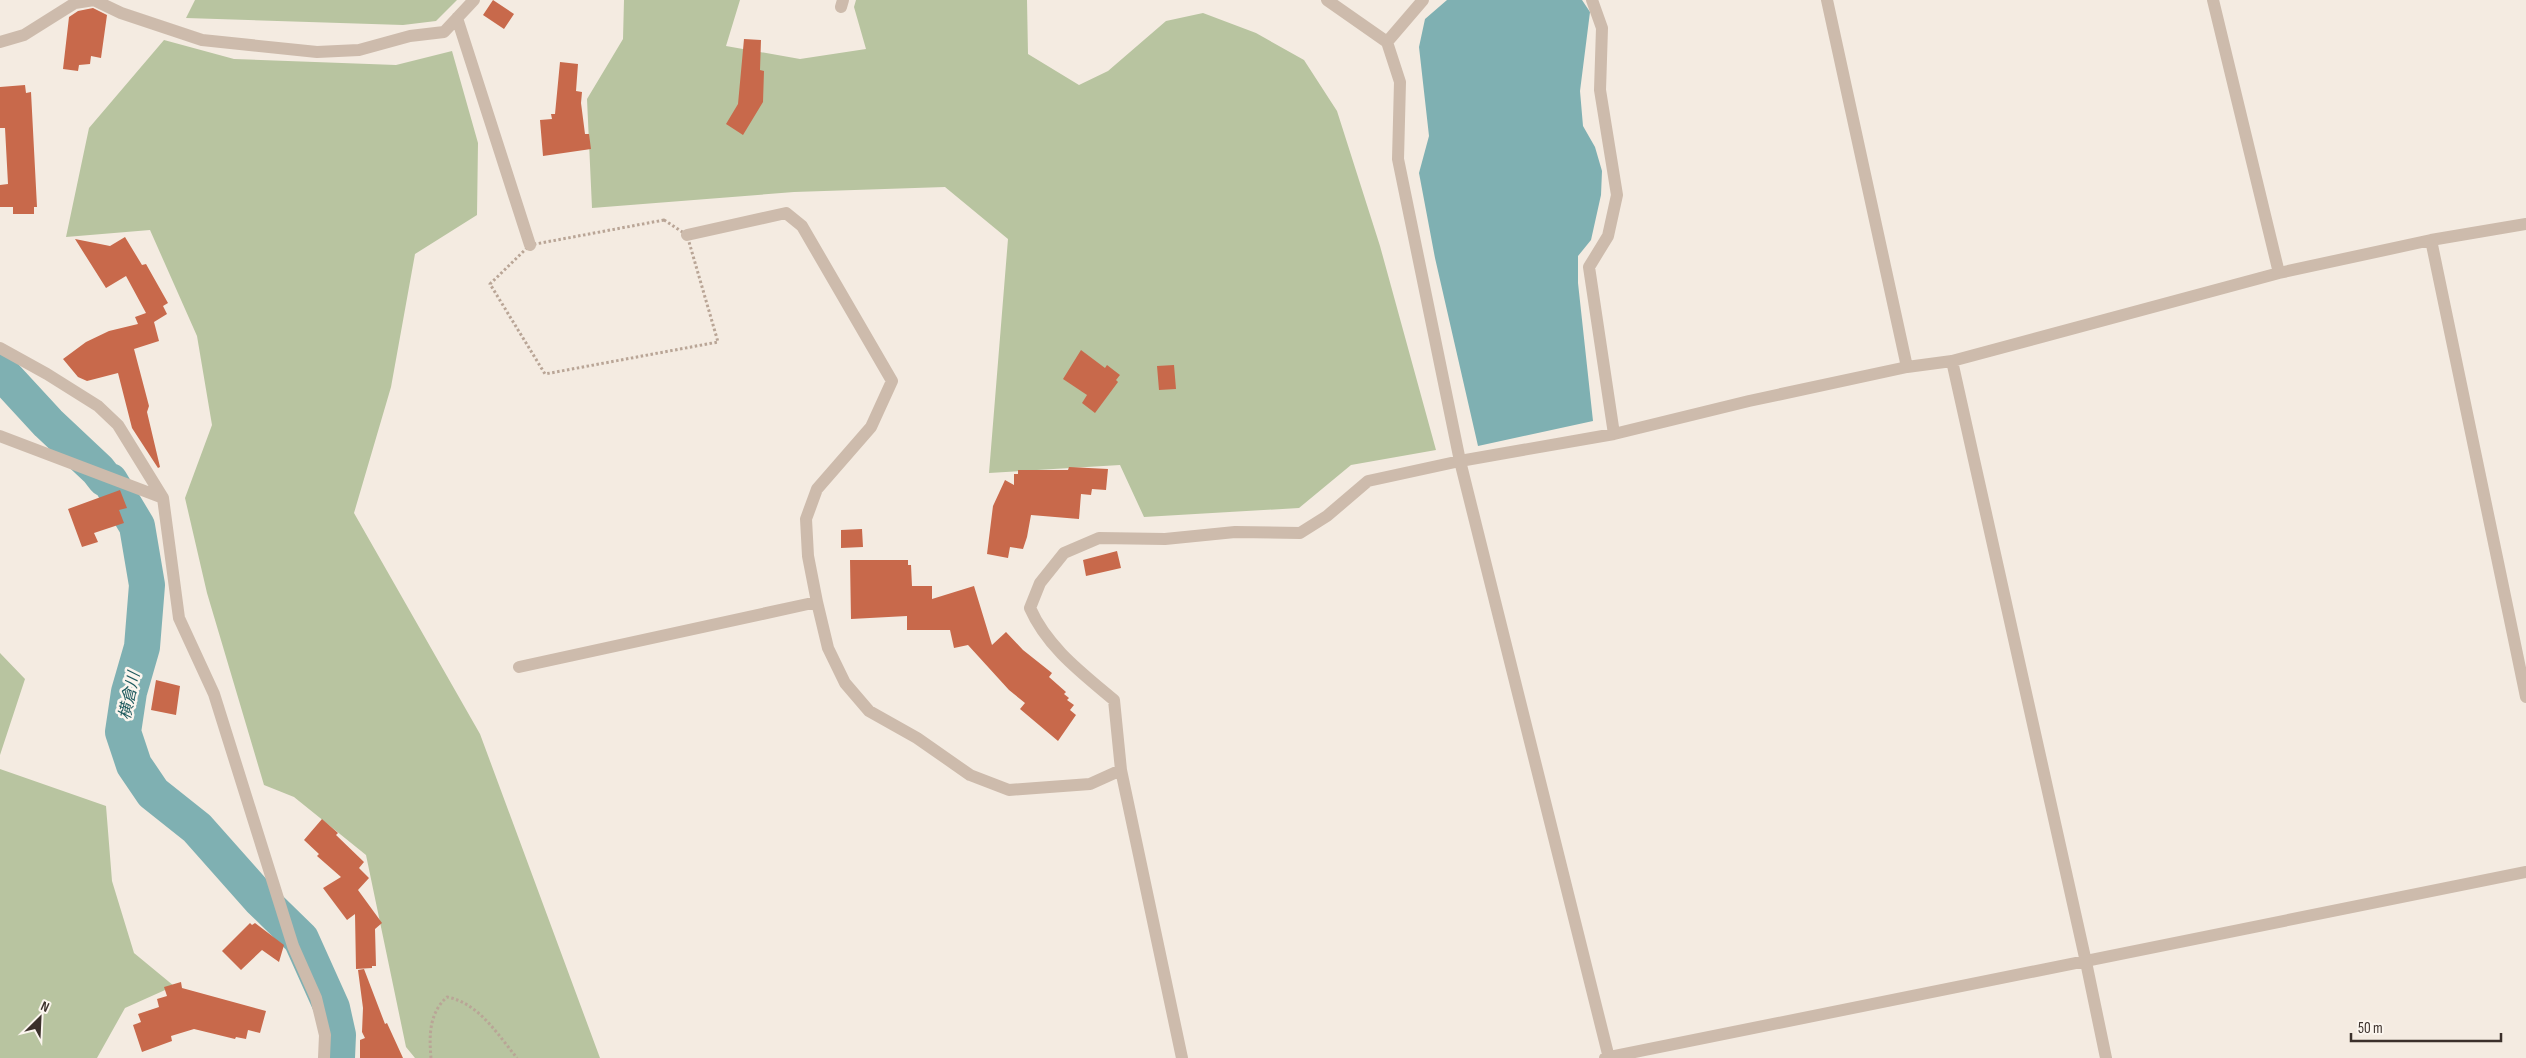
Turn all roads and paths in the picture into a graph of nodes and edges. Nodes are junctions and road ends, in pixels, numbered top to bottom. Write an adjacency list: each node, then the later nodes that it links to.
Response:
1 (474, 0): 7 (street)
2 (1327, 0): 9 (street)
3 (1422, 0): 9 (street)
4 (1592, 0): 18 (street)
5 (1827, 0): 17 (street)
6 (2213, 0): 14 (street)
7 (457, 18): 8 (street); 13 (street)
8 (0, 42)
9 (1387, 42): 20 (street)
10 (2526, 224): 12 (street)
11 (687, 235): 13 (path); 13 (path); 22 (street)
12 (2431, 240): 14 (street); 24 (street)
13 (530, 246)
14 (2279, 273): 16 (street)
15 (0, 348): 21 (street)
16 (1952, 361): 17 (street); 27 (street)
17 (1906, 367): 18 (street)
18 (1614, 434): 20 (street)
19 (0, 436): 21 (street)
20 (1460, 461): 25 (street); 32 (street)
21 (163, 498): 28 (street)
22 (816, 602): 23 (street); 25 (street)
23 (519, 667)
24 (2526, 697)
25 (1121, 770): 31 (street)
26 (2526, 872): 27 (street)
27 (2086, 962): 32 (street); 33 (street)
28 (324, 1058)
29 (431, 1058): 30 (path)
30 (517, 1058)
31 (1182, 1058)
32 (1608, 1058)
33 (2106, 1058)

